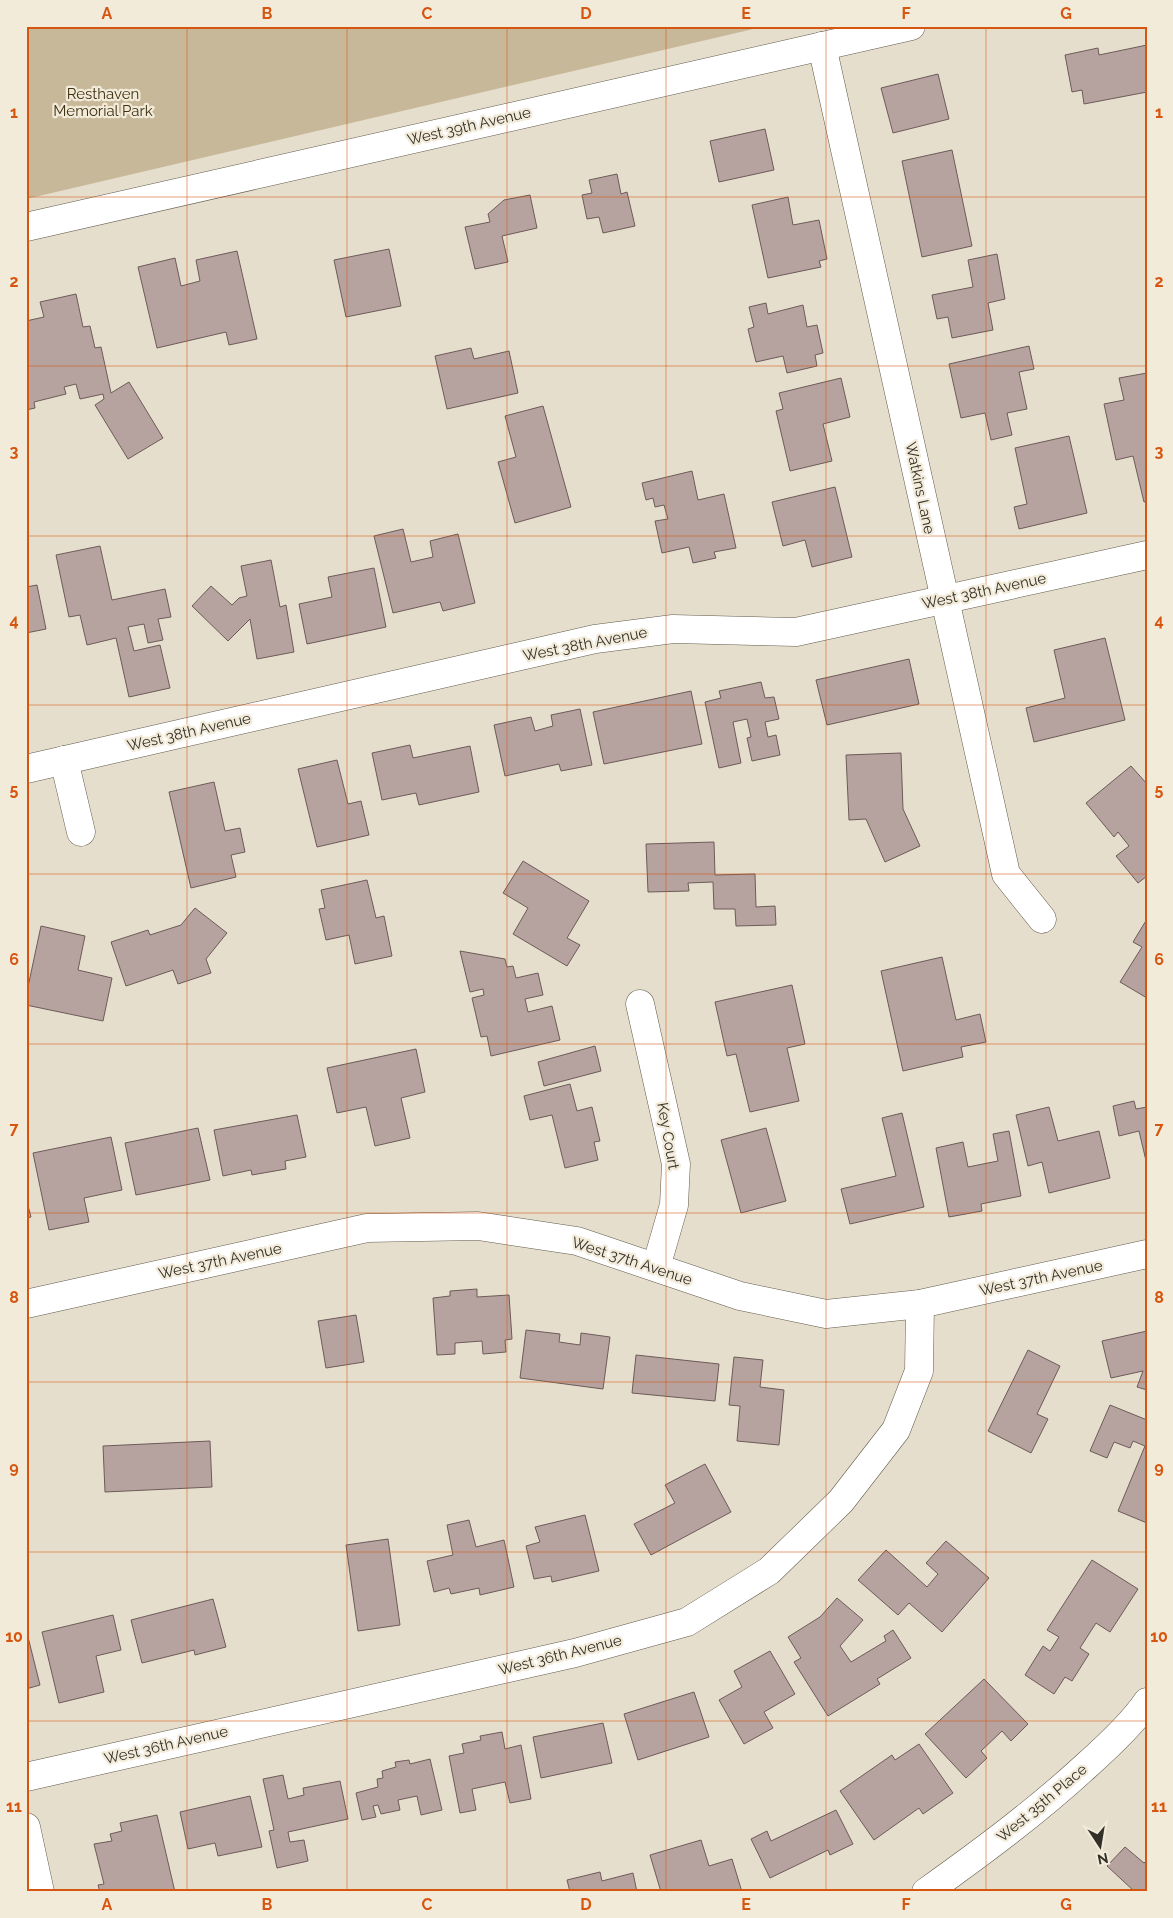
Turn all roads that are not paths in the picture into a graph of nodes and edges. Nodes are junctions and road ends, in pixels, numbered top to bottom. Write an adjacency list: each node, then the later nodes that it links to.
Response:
1 (911, 26): 2 (street, West 39th Avenue)
2 (822, 46): 3 (street, West 39th Avenue); 5 (street, Watkins Lane)
3 (26, 227)
4 (1147, 555): 5 (street, West 38th Avenue)
5 (944, 599): 6 (street, West 38th Avenue); 9 (street, Watkins Lane)
6 (64, 760): 7 (street, West 38th Avenue); 8 (street)
7 (26, 769)
8 (80, 832)
9 (1042, 918)
10 (640, 1004): 12 (street, Key Court)
11 (1147, 1254): 14 (street, West 37th Avenue)
12 (656, 1268): 13 (street, West 37th Avenue); 14 (street, West 37th Avenue)
13 (26, 1304)
14 (920, 1304): 16 (street, West 36th Avenue)
15 (1146, 1704): 19 (street, West 35th Place)
16 (26, 1777)
17 (26, 1827): 18 (street)
18 (40, 1892)
19 (926, 1892)

